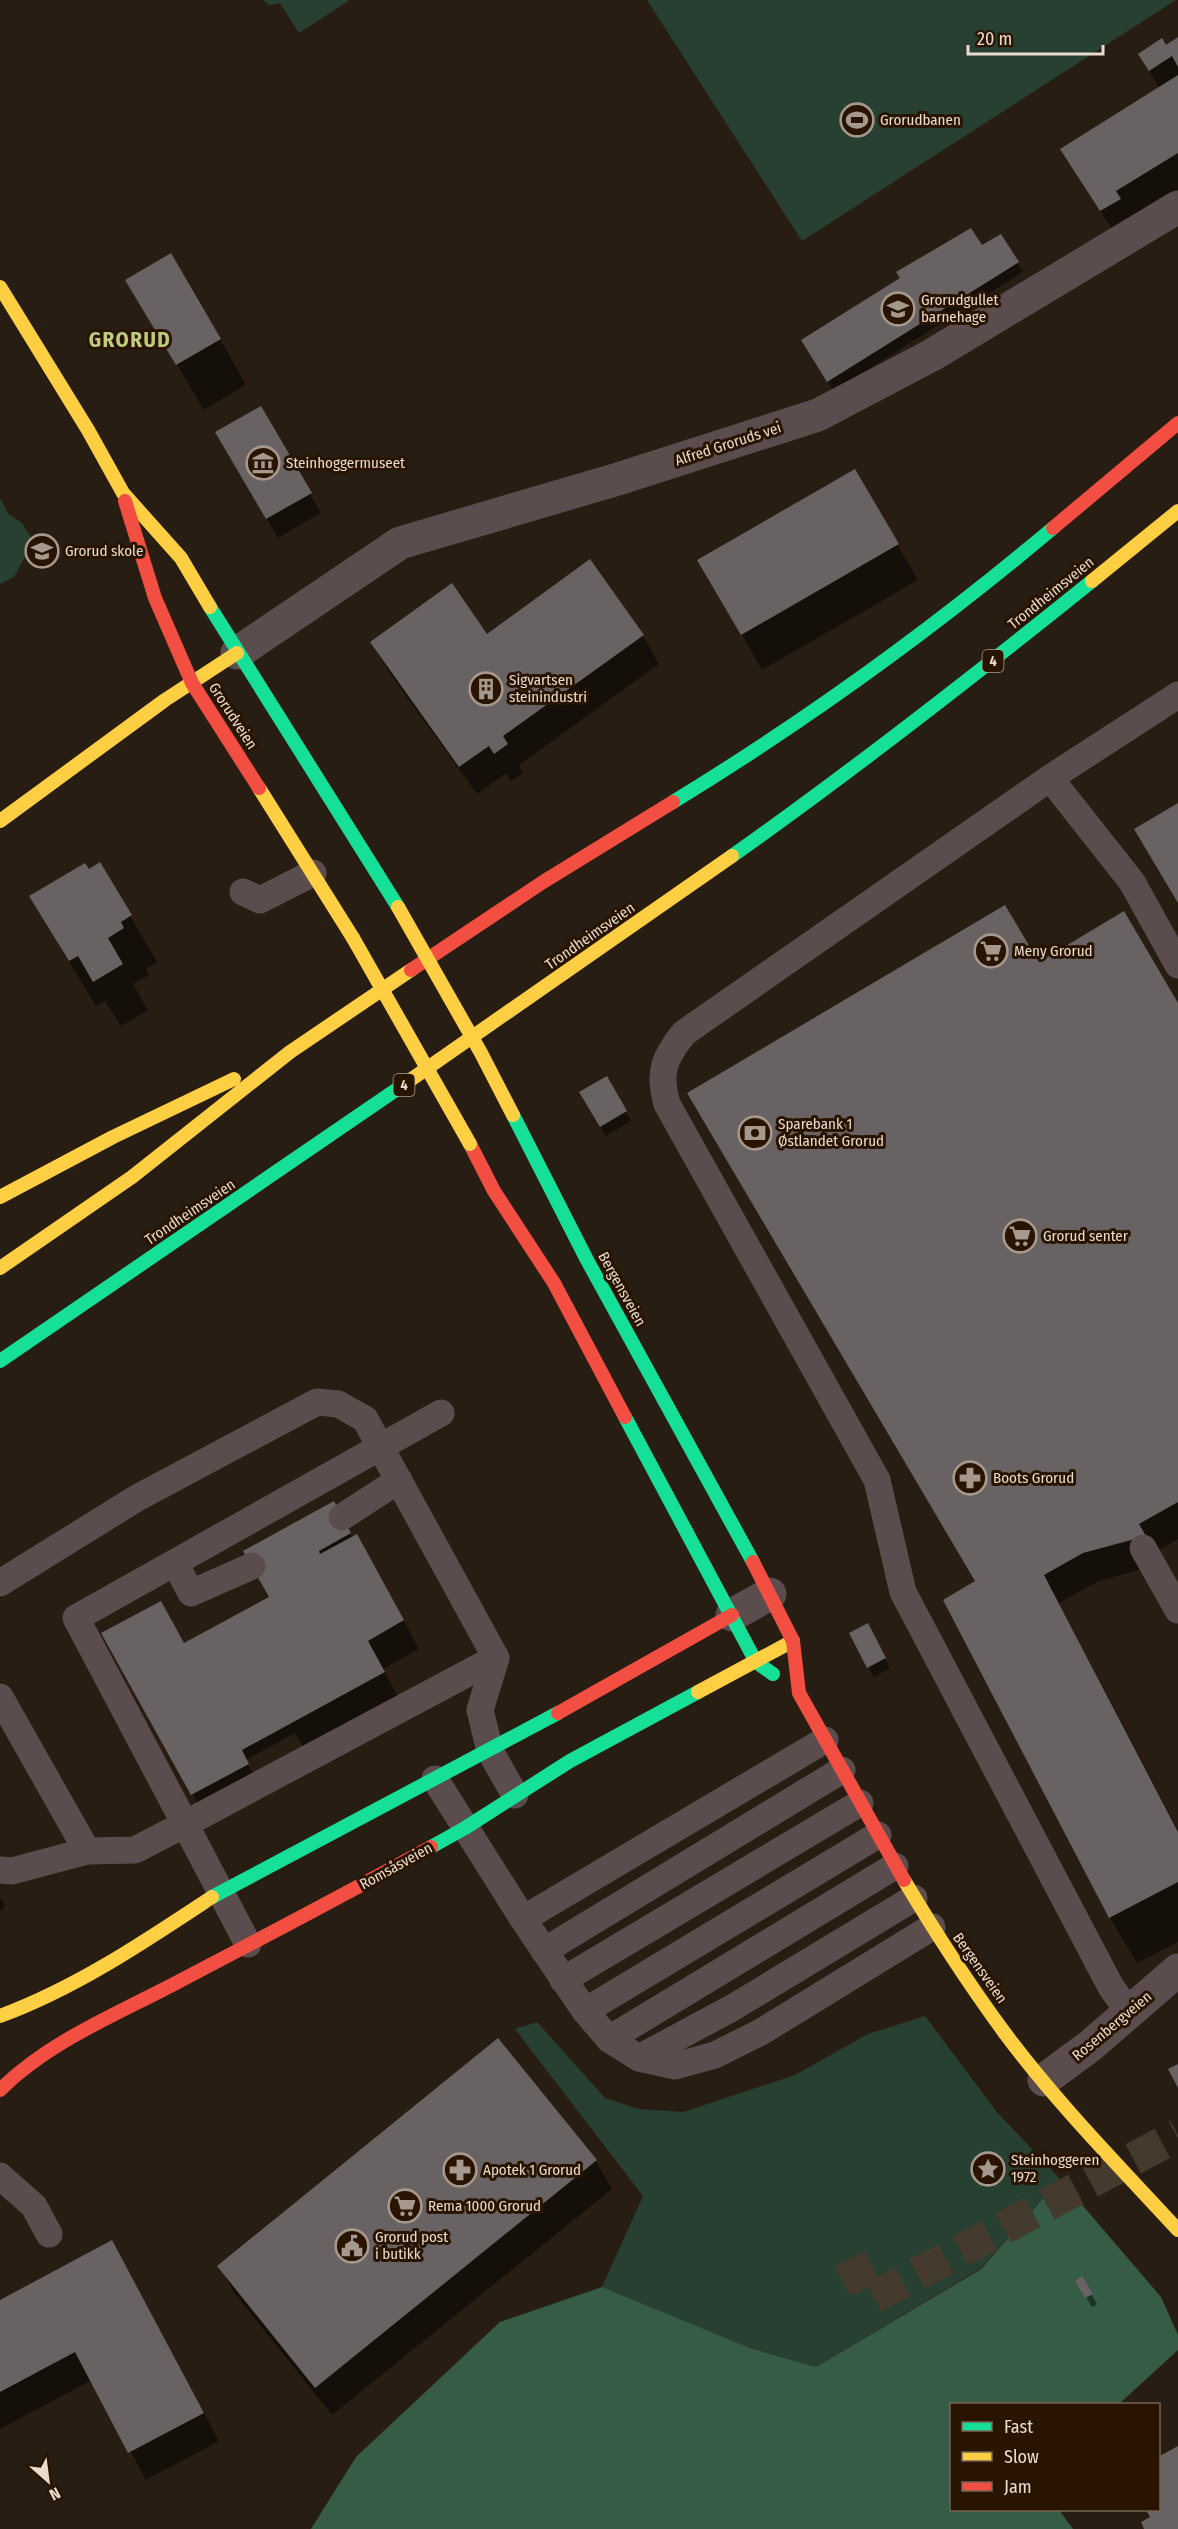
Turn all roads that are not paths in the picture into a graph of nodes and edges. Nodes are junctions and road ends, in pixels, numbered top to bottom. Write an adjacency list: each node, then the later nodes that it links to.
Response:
1 (1178, 207): 6 (street, Alfred Groruds vei)
2 (0, 286): 4 (main road, Grorudveien)
3 (1178, 423): 16 (main road)
4 (123, 493): 6 (main road, Grorudveien); 7 (main road, Grorudveien)
5 (1178, 511): 19 (main road, Trondheimsveien / 4)
6 (250, 645): 7 (main road); 13 (main road, Grorudveien)
7 (192, 683): 10 (main road); 11 (main road, Grorudveien)
8 (1178, 695): 9 (lane)
9 (1050, 778): 15 (lane); 57 (lane)
10 (0, 821)
11 (313, 873): 12 (lane); 14 (main road, Grorudveien)
12 (243, 892)
13 (398, 907): 28 (main road, Bergensveien, bridge)
14 (353, 938): 30 (main road, Bergensveien, bridge)
15 (1178, 965)
16 (290, 1052): 17 (main road); 18 (main road)
17 (0, 1197)
18 (0, 1268)
19 (0, 1361)
20 (441, 1413): 21 (lane)
21 (381, 1448): 22 (lane); 25 (lane); 27 (lane)
22 (399, 1480): 23 (lane); 32 (lane)
23 (342, 1517)
24 (1143, 1548): 29 (lane)
25 (175, 1563): 26 (lane); 42 (lane)
26 (252, 1566)
27 (0, 1583)
28 (770, 1594): 30 (street); 31 (main road, Bergensveien)
29 (1178, 1610)
30 (732, 1615): 33 (main road, Bergensveien); 37 (main road)
31 (793, 1641): 33 (main road, Romsåsveien); 34 (main road, Bergensveien)
32 (496, 1658): 37 (lane); 42 (lane)
33 (756, 1662): 34 (main road, Bergensveien); 40 (main road, Romsåsveien)
34 (799, 1692): 36 (main road, Bergensveien)
35 (0, 1697): 45 (lane)
36 (825, 1740): 38 (main road, Bergensveien); 50 (lane)
37 (490, 1751): 39 (main road); 40 (lane)
38 (842, 1770): 41 (main road, Bergensveien); 53 (lane)
39 (435, 1779): 43 (lane); 48 (main road)
40 (515, 1796): 43 (main road, Romsåsveien)
41 (860, 1803): 44 (main road, Bergensveien); 55 (lane)
42 (185, 1824): 45 (lane); 48 (lane)
43 (465, 1828): 50 (lane); 52 (main road, Romsåsveien)
44 (878, 1835): 46 (main road, Bergensveien); 56 (lane)
45 (87, 1851): 47 (lane)
46 (895, 1866): 49 (main road, Bergensveien); 59 (lane)
47 (0, 1870)
48 (220, 1892): 52 (lane); 58 (main road)
49 (914, 1898): 51 (main road, Bergensveien); 60 (lane)
50 (523, 1919): 53 (lane)
51 (932, 1927): 60 (lane); 61 (main road, Bergensveien)
52 (248, 1944): 62 (main road, Romsåsveien)
53 (544, 1951): 55 (lane)
54 (1178, 1970): 57 (street, Rosenbergveien)
55 (563, 1980): 56 (lane)
56 (585, 2011): 59 (lane)
57 (1129, 2012): 61 (street, Rosenbergveien)
58 (0, 2016)
59 (609, 2039): 60 (lane)
60 (639, 2058)
61 (1044, 2080): 64 (main road, Bergensveien)
62 (0, 2090)
63 (0, 2176): 65 (lane)
64 (1173, 2216)
65 (49, 2234)

